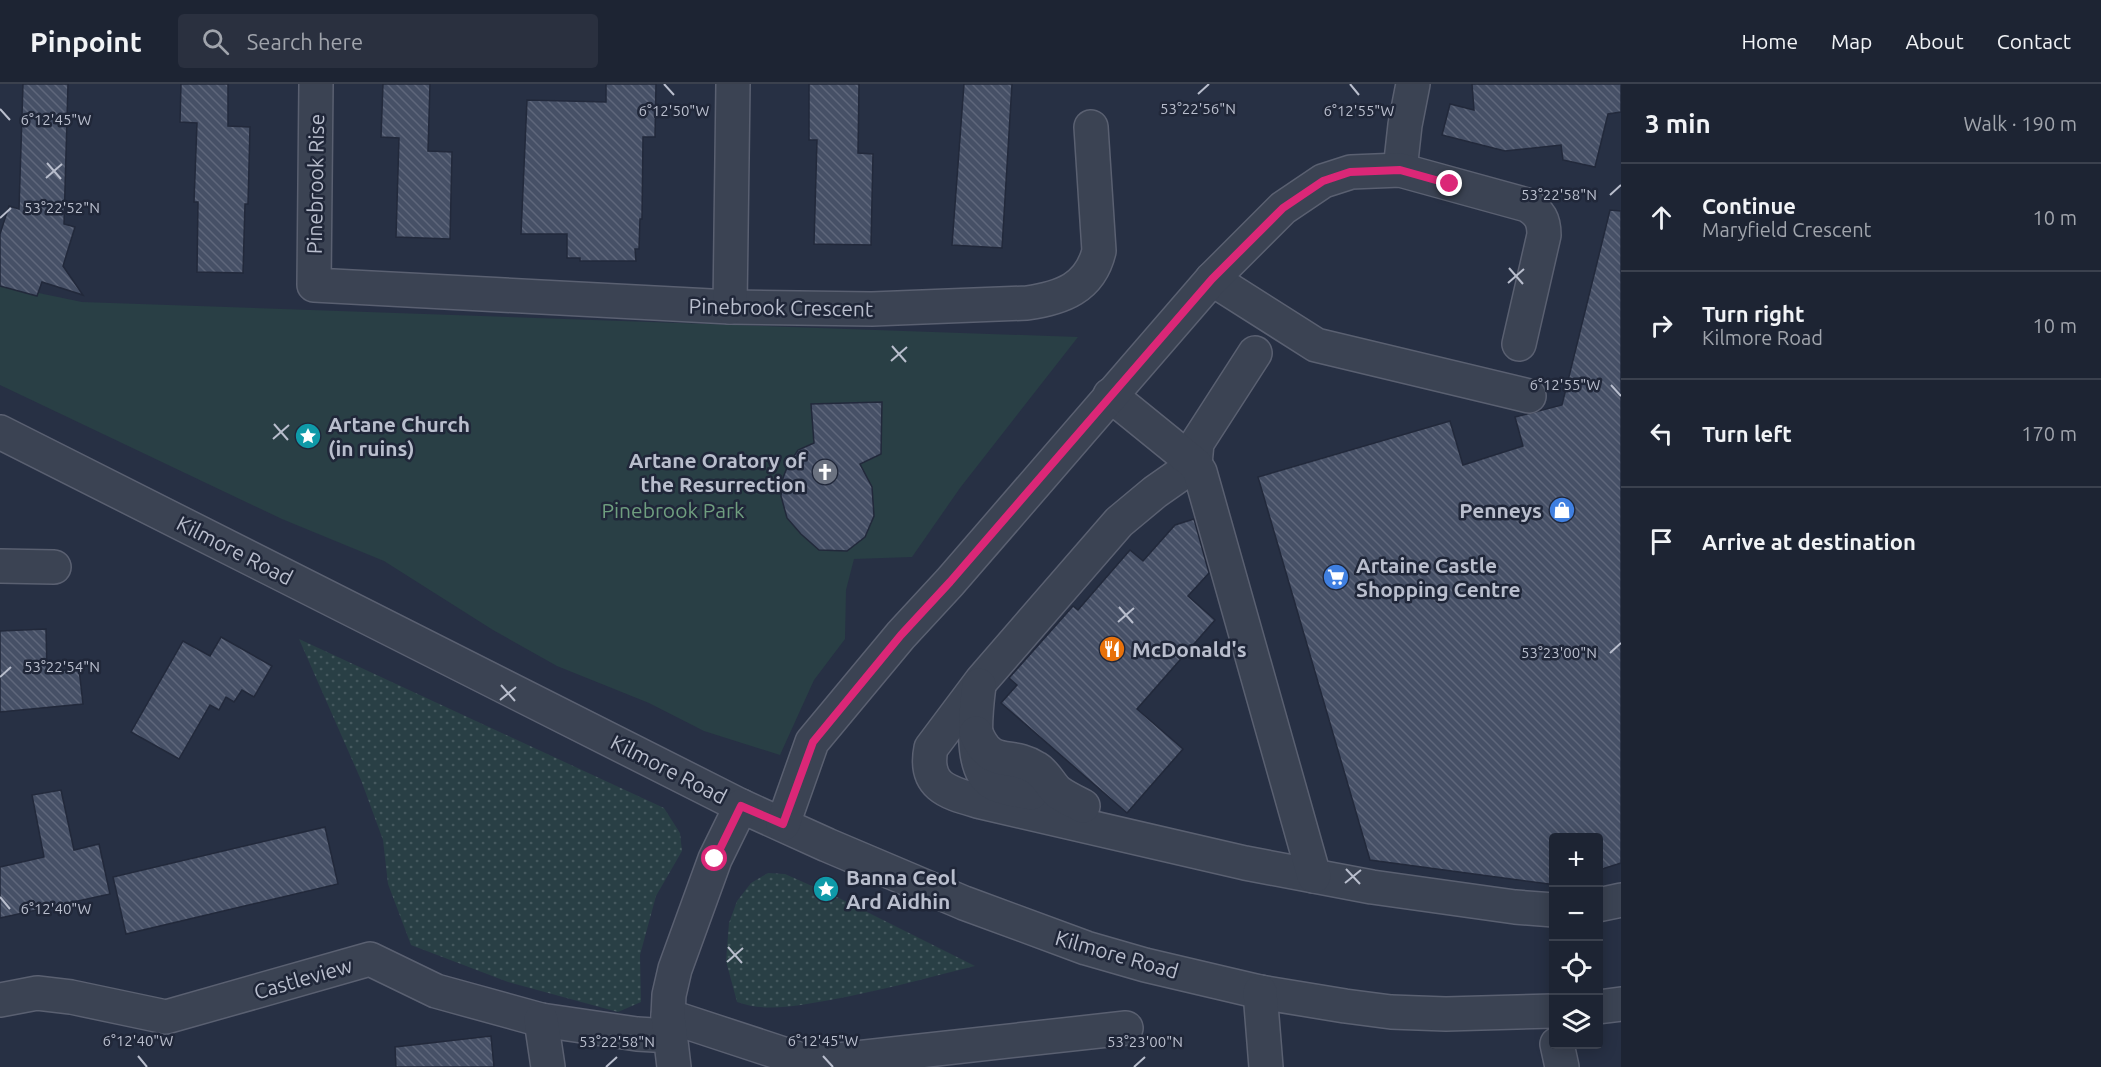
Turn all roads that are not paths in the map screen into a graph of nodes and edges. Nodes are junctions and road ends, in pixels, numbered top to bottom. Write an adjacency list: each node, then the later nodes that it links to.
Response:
1 (316, 84): 7 (street, Pinebrook Rise)
2 (733, 84): 8 (street)
3 (1413, 84): 5 (street)
4 (1091, 127): 8 (street, Pinebrook Crescent)
5 (1400, 170): 6 (street); 9 (street)
6 (1212, 279): 11 (street); 12 (street)
7 (314, 285): 8 (street, Pinebrook Crescent)
8 (730, 307)
9 (1519, 344)
10 (1256, 353): 14 (street)
11 (1110, 395): 14 (street); 20 (street)
12 (1529, 396)
13 (0, 432): 18 (street, Kilmore Road)
14 (1195, 464): 17 (street); 21 (street)
15 (0, 566): 16 (street)
16 (54, 567)
17 (979, 685): 19 (street); 19 (street)
18 (741, 806): 20 (street, Kilmore Road); 32 (street)
19 (1093, 818): 21 (street)
20 (783, 824): 25 (street, Kilmore Road)
21 (1314, 876): 24 (street)
22 (1621, 900): 23 (street)
23 (1603, 904)
24 (1549, 910)
25 (1260, 992): 29 (street, Kilmore Road); 35 (street)
26 (0, 1000): 30 (street, Castleview)
27 (1621, 1004): 28 (street)
28 (1603, 1006)
29 (1549, 1018)
30 (541, 1020): 32 (street, Castleview); 34 (street)
31 (1125, 1028): 32 (street, Castleview)
32 (671, 1040)
33 (1558, 1049): 36 (street)
34 (548, 1067)
35 (1266, 1067)
36 (1562, 1067)

